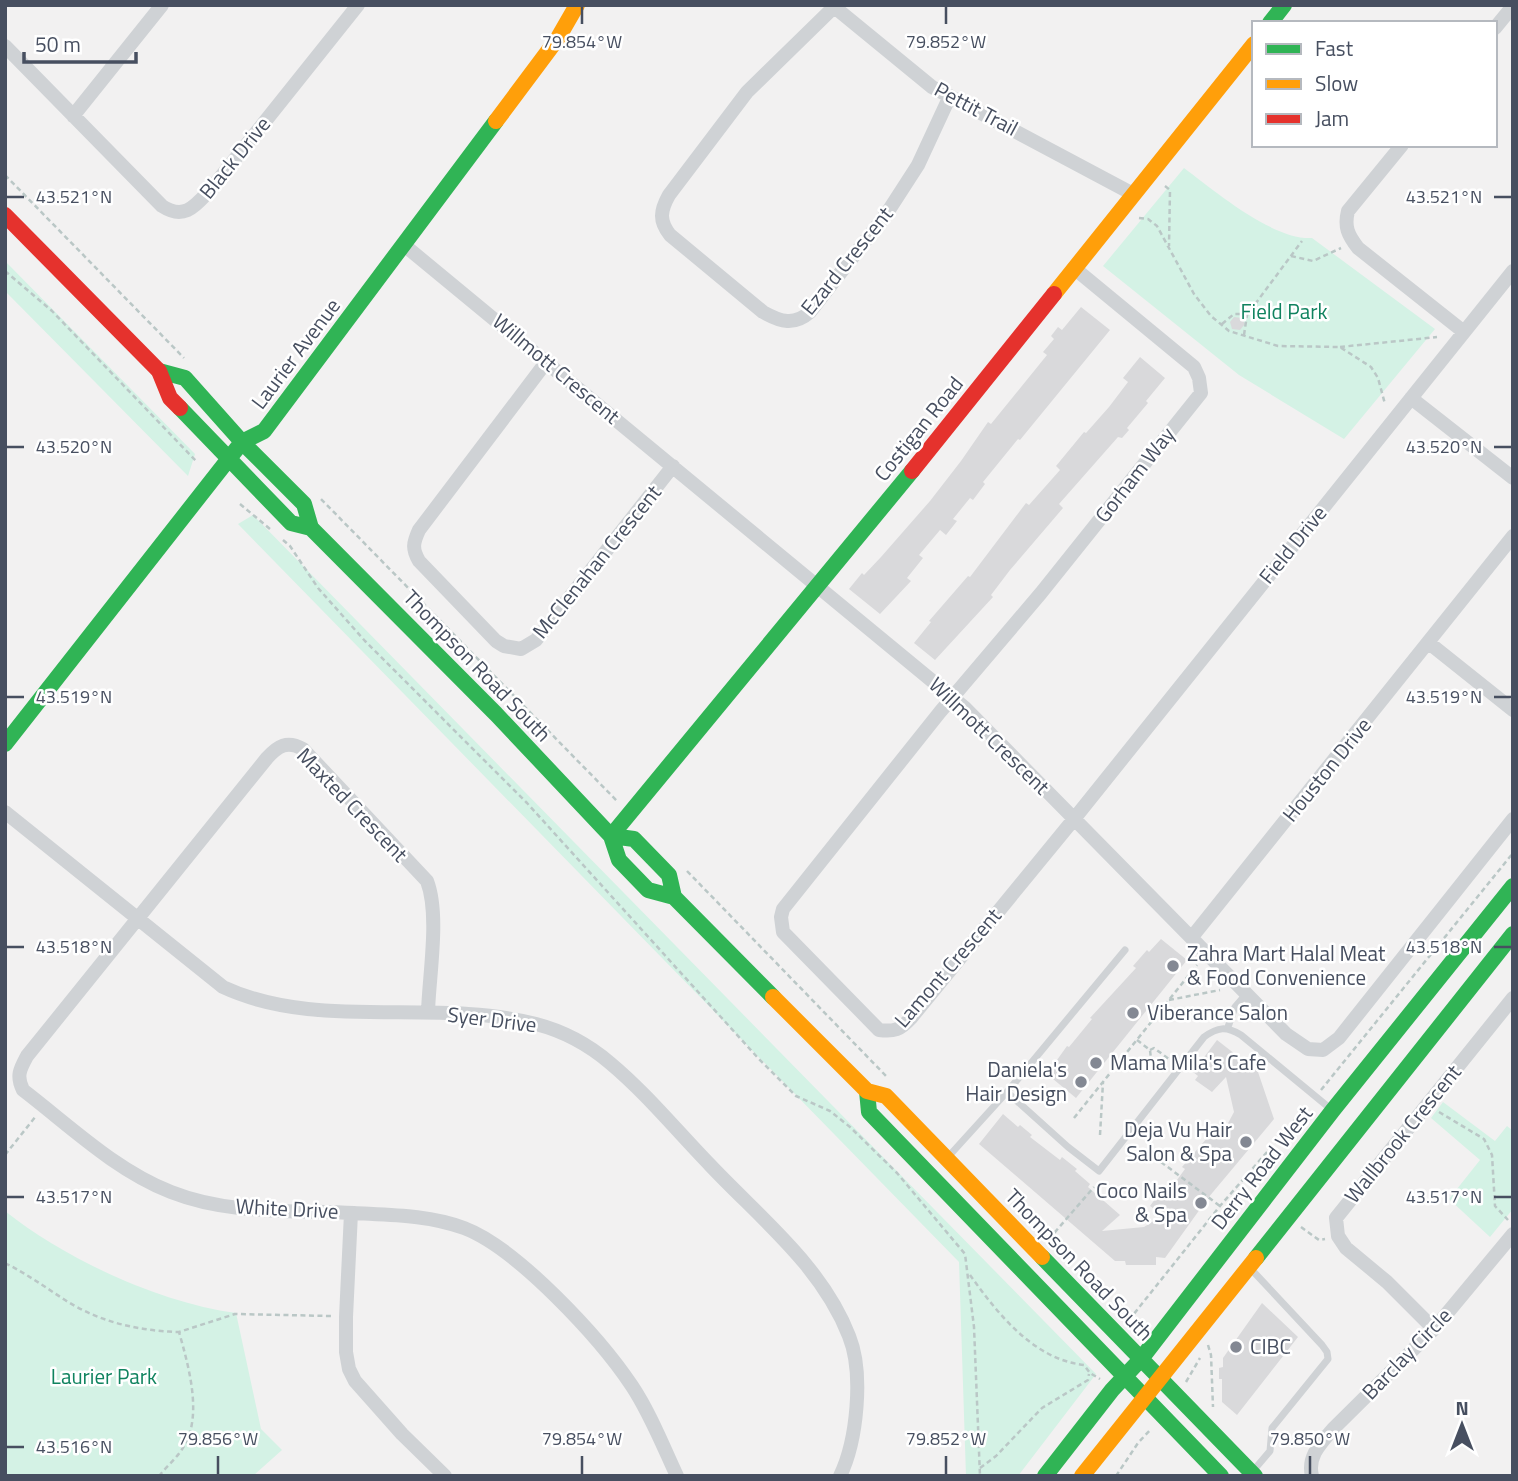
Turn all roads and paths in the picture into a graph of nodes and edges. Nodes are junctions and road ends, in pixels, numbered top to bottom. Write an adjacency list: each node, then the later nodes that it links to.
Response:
1 (162, 5): 12 (street)
2 (358, 5): 12 (street, Black Drive)
3 (577, 5): 20 (main road, Laurier Avenue)
4 (1284, 5): 7 (main road)
5 (833, 6): 11 (street, Pettit Trail); 11 (street, Ezard Crescent)
6 (1513, 6): 8 (street)
7 (1272, 21)
8 (1497, 26)
9 (5, 46): 12 (street, Black Drive)
10 (1252, 46): 16 (main road, Costigan Road)
11 (950, 96): 16 (street, Pettit Trail)
12 (73, 116)
13 (1400, 147): 29 (street)
14 (5, 175): 33 (path)
15 (1165, 186): 21 (path)
16 (1133, 194): 24 (main road, Costigan Road)
17 (5, 215): 35 (main road, Thompson Road South)
18 (1139, 218): 21 (path)
19 (1302, 241): 23 (path)
20 (404, 245): 34 (street, Willmott Crescent); 38 (main road, Laurier Avenue)
21 (1169, 246): 28 (path)
22 (1342, 247): 23 (path)
23 (1291, 256): 27 (path)
24 (1074, 268): 49 (main road, Costigan Road); 51 (street, Gorham Way)
25 (5, 271): 40 (path)
26 (1513, 271): 29 (street, Field Drive)
27 (1247, 315): 28 (path); 30 (path)
28 (1222, 324): 30 (path)
29 (1464, 332): 36 (street, Field Drive)
30 (1243, 336): 32 (path)
31 (1437, 337): 32 (path)
32 (1340, 347): 37 (path)
33 (185, 358)
34 (547, 361): 41 (street, Willmott Crescent); 41 (street, McClenahan Crescent)
35 (159, 371): 38 (main road, Thompson Road South); 39 (main road, Thompson Road South)
36 (1411, 398): 42 (street); 56 (street, Field Drive)
37 (1385, 404)
38 (242, 442): 39 (main road, Laurier Avenue); 45 (main road, Thompson Road South)
39 (228, 460): 45 (main road, Thompson Road South); 53 (main road, Laurier Avenue)
40 (197, 462)
41 (673, 466): 49 (street, Willmott Crescent)
42 (1513, 478)
43 (318, 496): 54 (path)
44 (240, 504): 46 (path)
45 (311, 528): 58 (main road, Thompson Road South)
46 (270, 529)
47 (1513, 537): 50 (street, Houston Drive)
48 (280, 538): 101 (path)
49 (817, 584): 51 (street, Willmott Crescent); 58 (main road, Costigan Road)
50 (1429, 643): 52 (street); 65 (street, Houston Drive)
51 (953, 697): 56 (street, Willmott Crescent); 56 (street, Lamont Crescent)
52 (1513, 710)
53 (5, 744)
54 (614, 799)
55 (5, 812): 63 (street, Syer Drive)
56 (1074, 819): 65 (street, Willmott Crescent)
57 (1513, 819): 69 (street, Willmott Crescent)
58 (611, 836): 62 (main road, Thompson Road South); 62 (main road, Thompson Road South)
59 (1513, 853): 82 (path)
60 (680, 864): 79 (path)
61 (1513, 886): 85 (main road, Derry Road West)
62 (674, 897): 80 (main road, Thompson Road South)
63 (136, 918): 72 (street, Syer Drive); 72 (street, Maxted Crescent); 84 (street, White Drive)
64 (1513, 934): 100 (main road)
65 (1192, 937): 69 (street, Willmott Crescent)
66 (1125, 950): 81 (lane)
67 (1197, 965): 71 (path)
68 (1220, 990): 71 (path)
69 (1247, 993): 73 (lane)
70 (1513, 998): 83 (street, Wallbrook Crescent)
71 (1169, 1000): 74 (path)
72 (428, 1013): 119 (street, Syer Drive)
73 (1227, 1027): 76 (lane); 82 (lane)
74 (1137, 1040): 75 (path); 78 (path)
75 (1150, 1050): 76 (path); 77 (path)
76 (1179, 1068): 77 (lane)
77 (1172, 1076): 81 (lane)
78 (1103, 1082): 86 (path); 87 (path)
79 (895, 1085)
80 (867, 1091): 89 (main road, Thompson Road South); 91 (main road, Thompson Road South)
81 (1007, 1092): 89 (lane)
82 (1316, 1097): 85 (lane); 93 (path)
83 (1427, 1105): 96 (path); 97 (street, Wallbrook Crescent)
84 (44, 1106): 88 (path); 94 (street, White Drive)
85 (1333, 1110): 109 (main road, Derry Road West)
86 (1074, 1118)
87 (1100, 1135)
88 (5, 1155)
89 (946, 1159): 91 (lane); 106 (main road, Thompson Road South)
90 (1161, 1162): 93 (path)
91 (932, 1175): 110 (main road, Thompson Road South)
92 (1094, 1187): 98 (path)
93 (1220, 1206): 104 (path)
94 (351, 1213): 103 (street); 118 (street, White Drive)
95 (1300, 1226): 97 (path)
96 (1512, 1234): 105 (street, Barclay Circle)
97 (1338, 1236): 105 (street)
98 (1049, 1239)
99 (5, 1263): 107 (path)
100 (1248, 1266): 111 (main road); 115 (lane)
101 (968, 1273): 114 (path); 114 (path)
102 (1122, 1313): 104 (path)
103 (346, 1317): 107 (path); 117 (street)
104 (1129, 1320): 106 (path)
105 (1434, 1329): 124 (street, Barclay Circle)
106 (1114, 1331): 109 (main road, Thompson Road South)
107 (179, 1332): 116 (path)
108 (1208, 1345): 113 (path)
109 (1141, 1359): 110 (main road, Derry Road West); 111 (main road, Thompson Road South)
110 (1125, 1376): 112 (main road, Thompson Road South); 121 (main road, Derry Road West)
111 (1160, 1376): 112 (main road); 115 (main road, Thompson Road South)
112 (1144, 1397): 122 (main road); 123 (main road, Thompson Road South)
113 (1213, 1407)
114 (979, 1468): 120 (path)
115 (1253, 1474)
116 (159, 1476)
117 (445, 1476)
118 (677, 1476)
119 (840, 1476)
120 (979, 1476)
121 (1045, 1476)
122 (1082, 1476)
123 (1222, 1476)
124 (1312, 1476)

